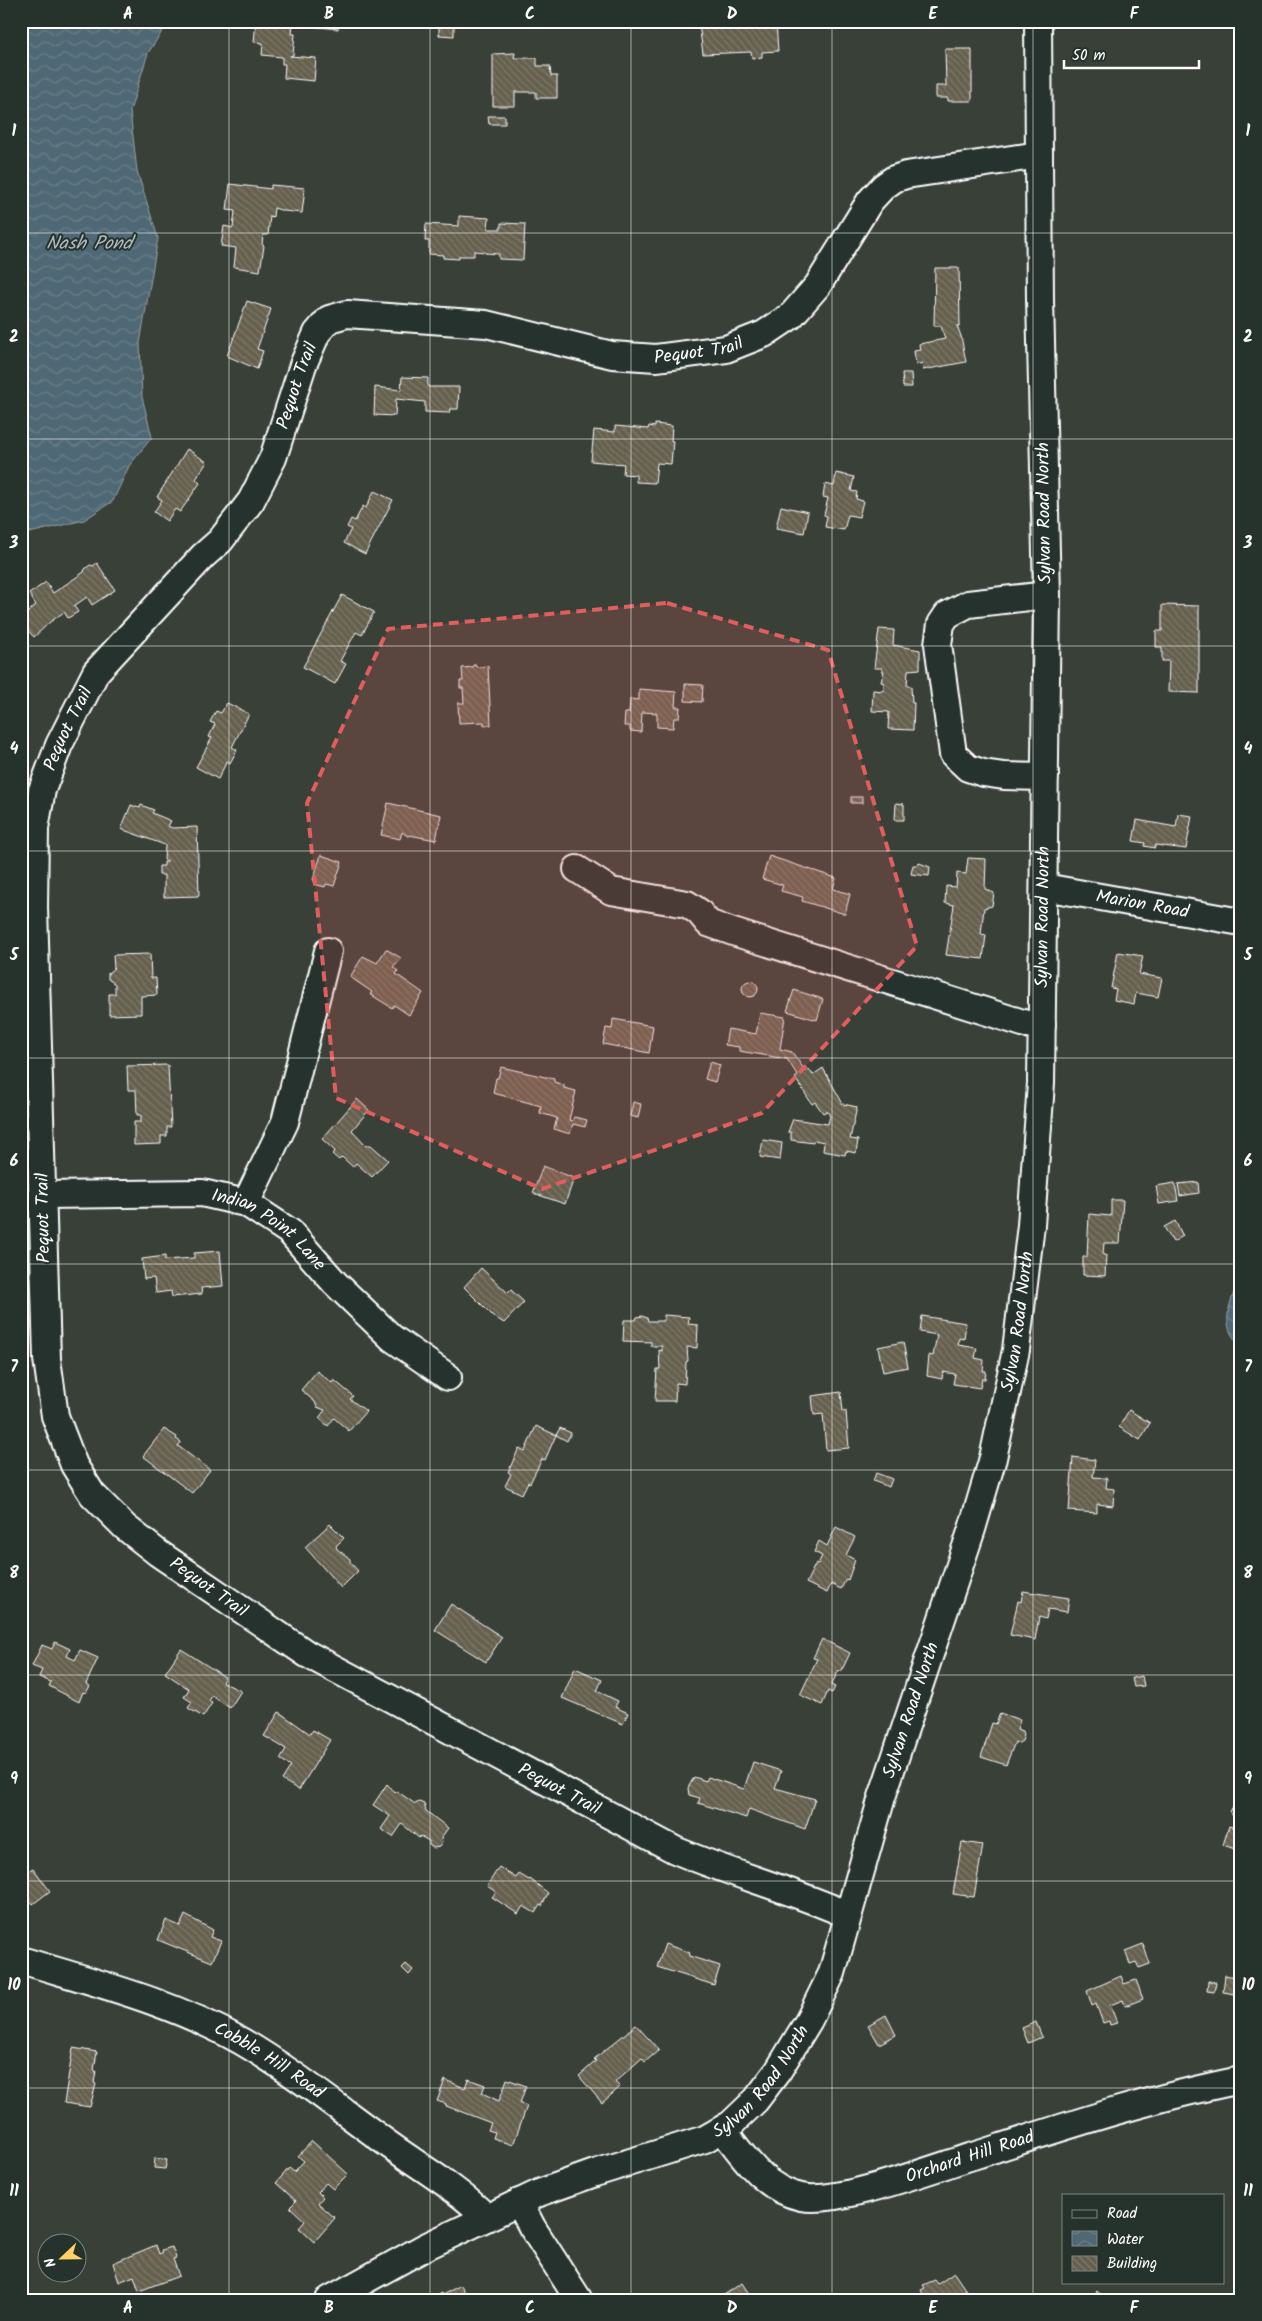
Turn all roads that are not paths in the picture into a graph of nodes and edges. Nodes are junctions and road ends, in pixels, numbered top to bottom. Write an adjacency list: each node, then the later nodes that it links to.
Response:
1 (1038, 21): 2 (street, Sylvan Road North)
2 (1039, 155): 3 (street, Sylvan Road North); 10 (street, Pequot Trail)
3 (1047, 595): 4 (street, Sylvan Road North); 4 (street)
4 (1045, 777): 6 (street, Sylvan Road North)
5 (576, 869): 9 (street)
6 (1044, 887): 7 (street, Marion Road); 9 (street, Sylvan Road North)
7 (1241, 922)
8 (328, 951): 11 (street)
9 (1042, 1024): 13 (street, Sylvan Road North)
10 (44, 1195): 11 (street, Indian Point Lane); 13 (street, Pequot Trail)
11 (246, 1203): 12 (street, Indian Point Lane)
12 (448, 1377)
13 (848, 1915): 16 (street, Sylvan Road North)
14 (21, 1960): 18 (street, Cobble Hill Road)
15 (1241, 2080): 16 (street, Orchard Hill Road)
16 (723, 2130): 17 (street, Sylvan Road North)
17 (519, 2202): 18 (street, Sylvan Road North); 20 (street)
18 (486, 2217): 19 (street, Sylvan Road North)
19 (329, 2300)
20 (579, 2300)

